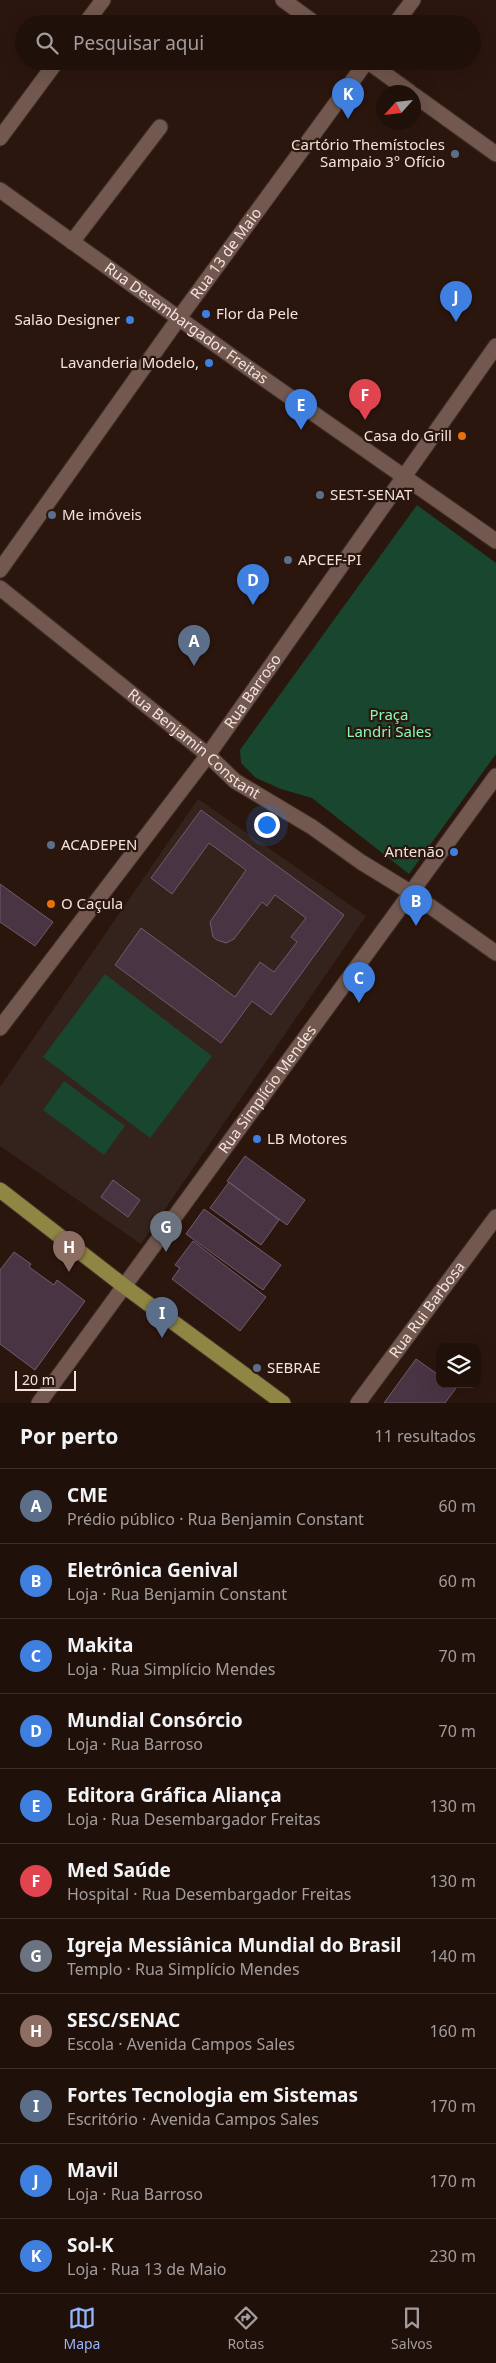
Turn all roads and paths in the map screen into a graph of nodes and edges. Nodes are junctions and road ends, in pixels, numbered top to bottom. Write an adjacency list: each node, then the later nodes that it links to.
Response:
1 (103, 0): 4 (street)
2 (283, 0): 5 (street)
3 (413, 0): 6 (street)
4 (92, 15)
5 (304, 15)
6 (402, 15)
7 (50, 70): 13 (street)
8 (360, 70): 17 (street, Rua 13 de Maio)
9 (379, 70): 10 (street)
10 (400, 85)
11 (421, 100): 14 (street)
12 (160, 127): 16 (street)
13 (0, 138)
14 (496, 154)
15 (0, 190): 16 (street, Rua Desembargador Freitas)
16 (72, 242): 17 (street, Rua Desembargador Freitas)
17 (179, 318): 19 (street, Rua Desembargador Freitas); 21 (street, Rua 13 de Maio)
18 (496, 346): 19 (street, Rua Barroso)
19 (403, 476): 20 (street, Rua Desembargador Freitas); 23 (street, Rua Barroso)
20 (496, 541)
21 (0, 570)
22 (0, 588): 23 (street, Rua Benjamin Constant)
23 (208, 755): 25 (street, Rua Benjamin Constant); 27 (street, Rua Barroso)
24 (496, 776): 25 (street, Rua Simplício Mendes)
25 (410, 892): 26 (street, Rua Benjamin Constant); 30 (street, Rua Simplício Mendes)
26 (496, 953)
27 (0, 1028)
28 (0, 1190): 30 (main road)
29 (496, 1217): 33 (street, Rua Rui Barbosa)
30 (124, 1286): 31 (street, Rua Simplício Mendes); 32 (main road)
31 (39, 1403)
32 (283, 1403)
33 (358, 1403)

